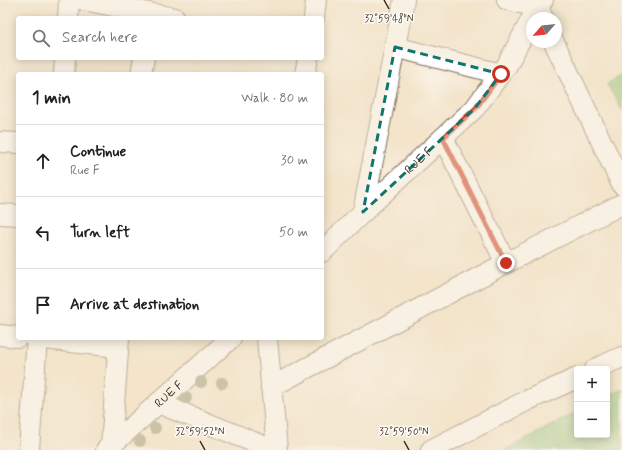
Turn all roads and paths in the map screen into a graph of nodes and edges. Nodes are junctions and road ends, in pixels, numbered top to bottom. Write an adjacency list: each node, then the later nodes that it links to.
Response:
1 (69, 0): 8 (street)
2 (83, 0): 7 (street)
3 (316, 0): 10 (street)
4 (404, 0): 11 (street)
5 (507, 0): 6 (street)
6 (541, 8): 19 (street, RUE F)
7 (154, 11): 9 (street)
8 (68, 16)
9 (169, 16)
10 (314, 16)
11 (395, 47): 19 (street); 25 (street)
12 (557, 48): 23 (street)
13 (65, 60): 16 (street)
14 (144, 60): 17 (street)
15 (308, 60): 18 (street)
16 (65, 72)
17 (141, 72)
18 (305, 72)
19 (501, 74): 20 (street, RUE F)
20 (443, 138): 25 (street, RUE F); 29 (street)
21 (0, 142): 22 (street)
22 (16, 143)
23 (622, 185)
24 (622, 204): 29 (street)
25 (363, 212): 28 (street, RUE F)
26 (0, 214): 27 (street)
27 (16, 216)
28 (324, 250)
29 (506, 263): 40 (street)
30 (0, 335): 31 (street)
31 (16, 337)
32 (37, 340): 43 (street)
33 (69, 340): 36 (street)
34 (229, 340): 41 (street, RUE F)
35 (267, 340): 40 (street)
36 (118, 343): 42 (street)
37 (622, 357): 38 (street)
38 (602, 366)
39 (574, 379): 46 (street)
40 (271, 387): 45 (street)
41 (158, 403): 42 (street, RUE F); 44 (street)
42 (108, 448)
43 (29, 450)
44 (273, 450)
45 (277, 450)
46 (431, 450)

